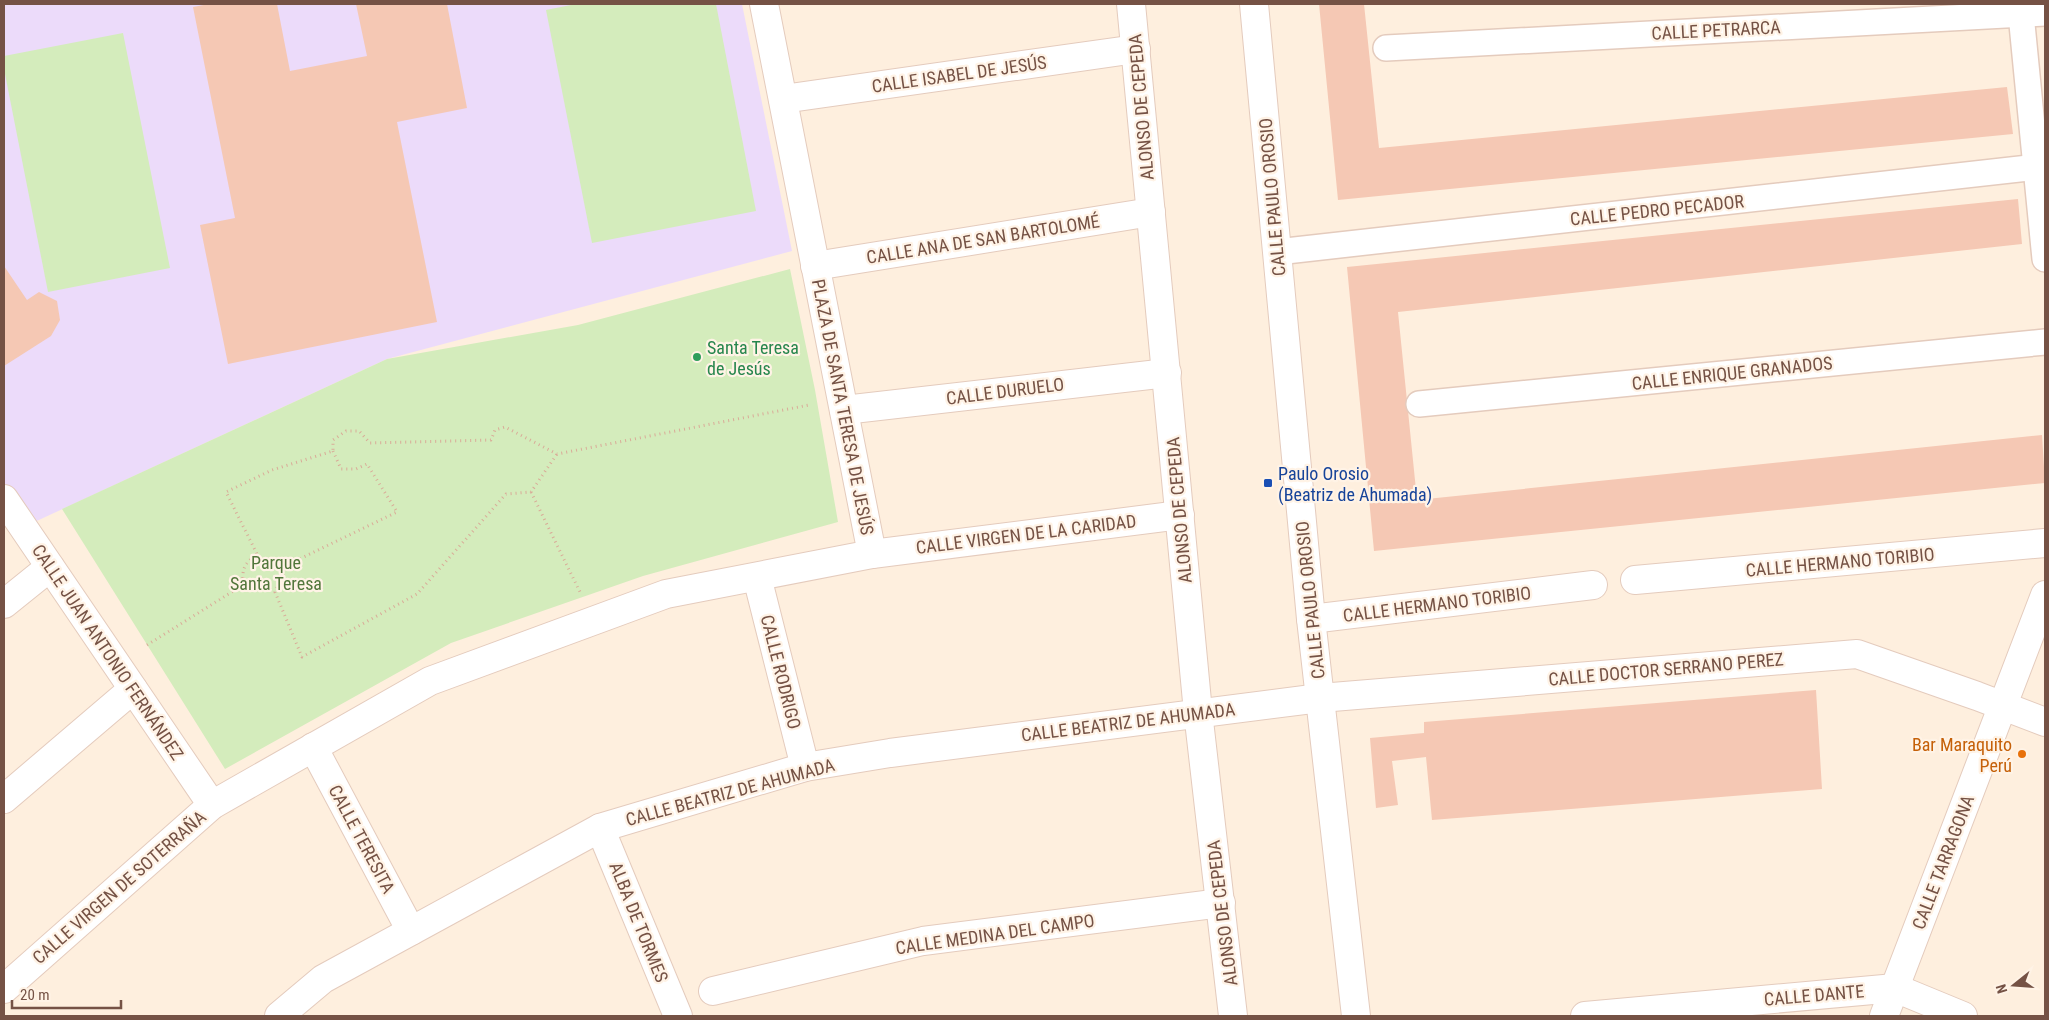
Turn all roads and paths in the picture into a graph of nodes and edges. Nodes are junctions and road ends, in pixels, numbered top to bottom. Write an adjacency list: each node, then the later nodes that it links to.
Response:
1 (764, 4): 7 (street, PLAZA DE SANTA TERESA DE JESÚS)
2 (1132, 4): 6 (street, ALONSO DE CEPEDA)
3 (1254, 4): 10 (street, CALLE PAULO OROSIO)
4 (2033, 14): 5 (street, CALLE PETRARCA); 8 (street)
5 (1386, 48)
6 (1136, 49): 7 (street, CALLE ISABEL DE JESÚS); 9 (street, ALONSO DE CEPEDA)
7 (783, 99): 12 (street, PLAZA DE SANTA TERESA DE JESÚS)
8 (2036, 167): 10 (street, CALLE PEDRO PECADOR); 11 (street)
9 (1151, 212): 12 (street, CALLE ANA DE SAN BARTOLOMÉ); 14 (street, ALONSO DE CEPEDA)
10 (1277, 252): 32 (street, CALLE PAULO OROSIO)
11 (2045, 259)
12 (815, 266): 17 (street, PLAZA DE SANTA TERESA DE JESÚS)
13 (2045, 342): 16 (street, CALLE ENRIQUE GRANADOS)
14 (1167, 372): 17 (street, CALLE DURUELO); 22 (street, ALONSO DE CEPEDA)
15 (817, 403): 19 (path)
16 (1419, 404)
17 (844, 410): 24 (street, PLAZA DE SANTA TERESA DE JESÚS)
18 (333, 450): 19 (path); 20 (path); 33 (path)
19 (557, 454): 20 (path)
20 (531, 492): 30 (path)
21 (4, 499): 25 (street, CALLE JUAN ANTONIO FERNÁNDEZ)
22 (1180, 515): 24 (street, CALLE VIRGEN DE LA CARIDAD); 37 (street, ALONSO DE CEPEDA)
23 (2045, 543): 27 (street, CALLE HERMANO TORIBIO)
24 (872, 554): 26 (street, PLAZA DE SANTA TERESA DE JESÚS)
25 (50, 567): 31 (street); 34 (street, CALLE JUAN ANTONIO FERNÁNDEZ)
26 (757, 577): 39 (street, PLAZA DE SANTA TERESA DE JESÚS); 40 (street, CALLE RODRIGO)
27 (1635, 580)
28 (1593, 585): 32 (street, CALLE HERMANO TORIBIO)
29 (2045, 595): 36 (street, CALLE TARRAGONA)
30 (582, 597)
31 (4, 604)
32 (1311, 619): 35 (street, CALLE PAULO OROSIO)
33 (147, 645)
34 (133, 688): 41 (street); 42 (street, CALLE JUAN ANTONIO FERNÁNDEZ)
35 (1320, 698): 36 (street, CALLE DOCTOR SERRANO PEREZ); 37 (street, CALLE BEATRIZ DE AHUMADA); 52 (street, CALLE PAULO OROSIO)
36 (2004, 706): 38 (street, CALLE DOCTOR SERRANO PEREZ); 46 (street, CALLE TARRAGONA)
37 (1198, 712): 40 (street, CALLE BEATRIZ DE AHUMADA); 44 (street, ALONSO DE CEPEDA)
38 (2045, 722)
39 (313, 747): 42 (street, PLAZA DE SANTA TERESA DE JESÚS); 45 (street, CALLE TERESITA)
40 (805, 767): 43 (street, CALLE BEATRIZ DE AHUMADA)
41 (4, 799)
42 (212, 805): 47 (street, CALLE VIRGEN DE SOTERRAÑA)
43 (600, 828): 45 (street, CALLE BEATRIZ DE AHUMADA); 50 (street, ALBA DE TORMES)
44 (1221, 903): 48 (street, CALLE MEDINA DEL CAMPO); 51 (street, ALONSO DE CEPEDA)
45 (411, 931): 49 (street, CALLE BEATRIZ DE AHUMADA)
46 (1895, 988): 53 (street, CALLE DANTE); 54 (street, CALLE TARRAGONA); 55 (street)
47 (4, 989)
48 (713, 991)
49 (279, 1016)
50 (678, 1016)
51 (1233, 1016)
52 (1356, 1016)
53 (1585, 1016)
54 (1884, 1016)
55 (1962, 1016)

